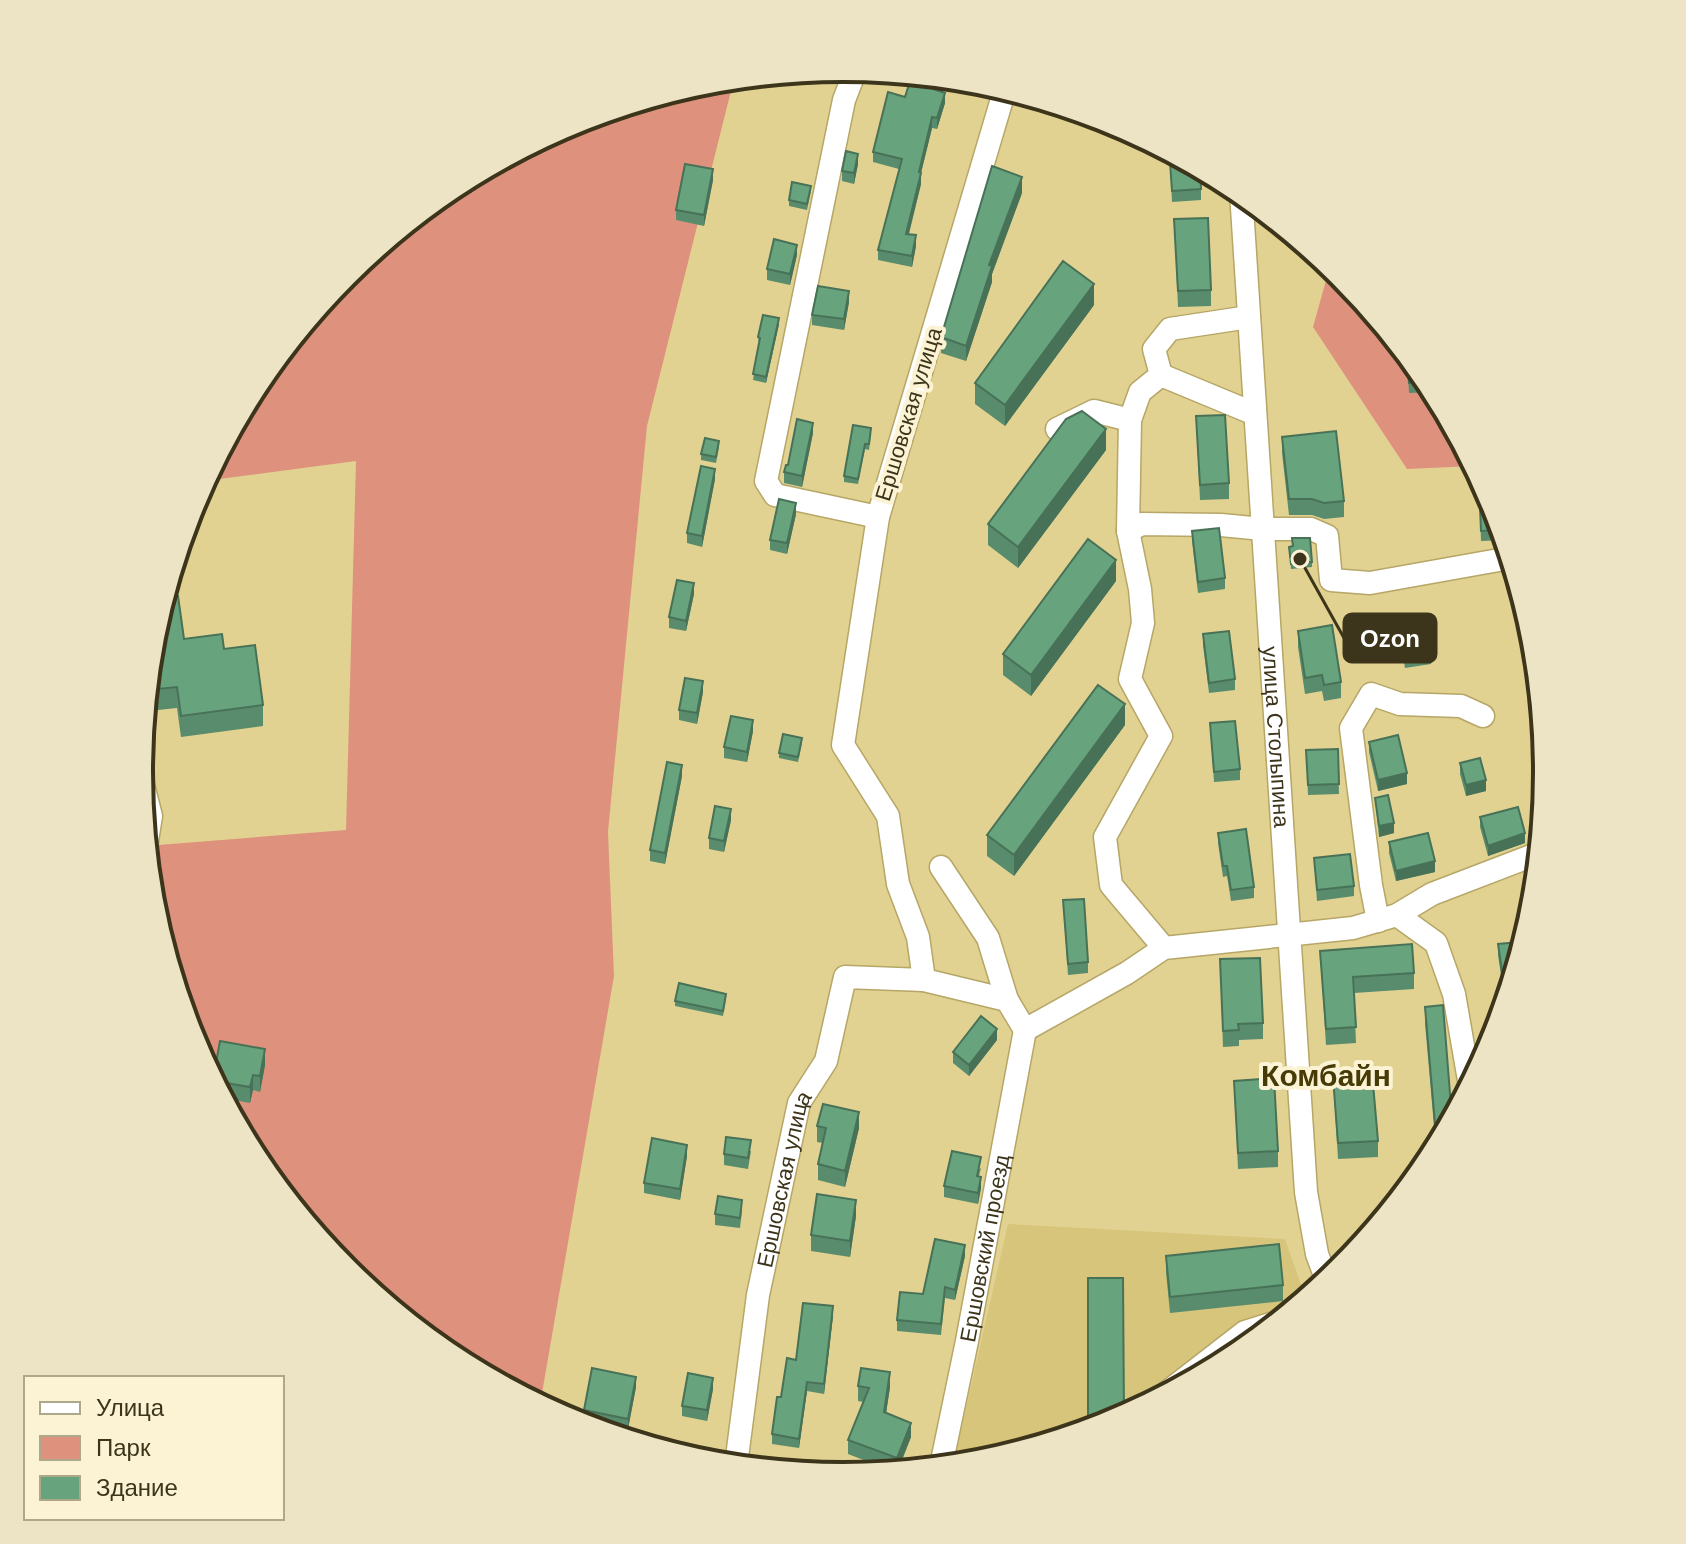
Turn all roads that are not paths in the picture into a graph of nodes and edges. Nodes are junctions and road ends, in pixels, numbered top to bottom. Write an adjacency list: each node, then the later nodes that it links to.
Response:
1 (851, 82): 9 (street)
2 (1001, 101): 9 (street, Ершовская улица)
3 (1242, 210): 4 (street, улица Столыпина)
4 (1249, 317): 5 (street); 6 (street, улица Столыпина)
5 (1161, 375): 6 (street); 7 (street)
6 (1255, 414): 10 (street, улица Столыпина)
7 (1130, 420): 8 (street); 11 (street)
8 (1057, 429)
9 (878, 517): 19 (street, Ершовская улица)
10 (1263, 529): 11 (street); 12 (street); 17 (street, улица Столыпина)
11 (1128, 531): 18 (street)
12 (1499, 560)
13 (1483, 716): 16 (street)
14 (1528, 857): 16 (street)
15 (941, 867): 20 (street)
16 (1387, 918): 17 (street); 22 (street)
17 (1289, 934): 18 (street); 23 (street, улица Столыпина)
18 (1164, 948): 21 (street)
19 (924, 980): 20 (street); 24 (street, Ершовская улица)
20 (1007, 1000): 21 (street)
21 (1025, 1030): 25 (street, Ершовский проезд)
22 (1467, 1067)
23 (1322, 1268)
24 (737, 1454)
25 (943, 1454)

